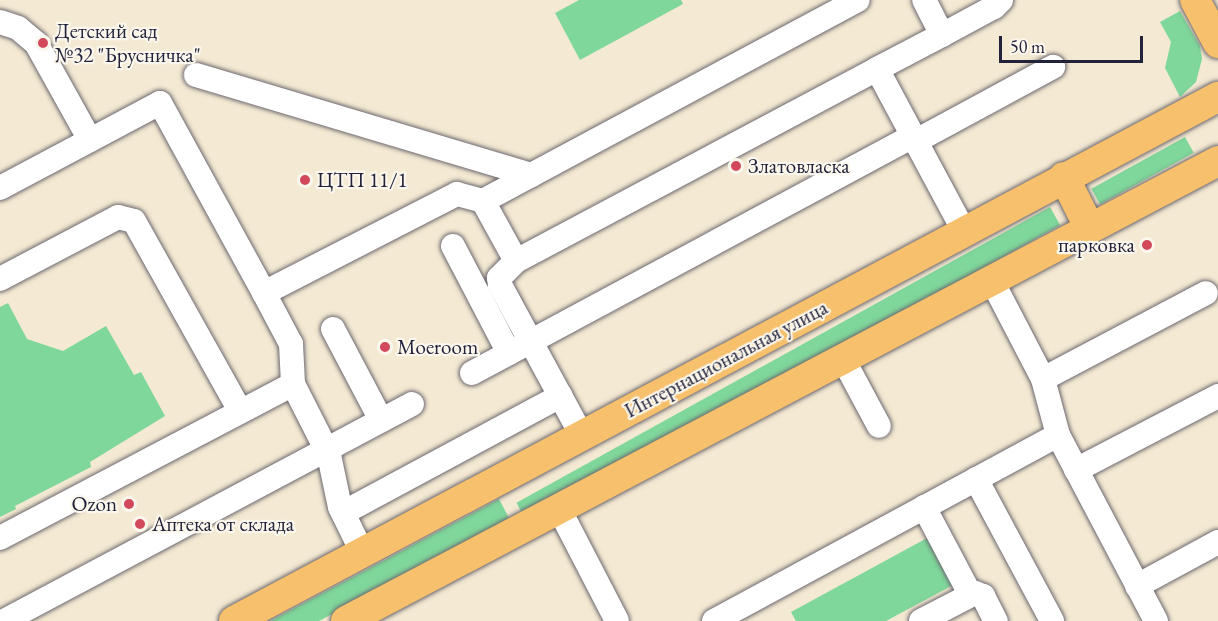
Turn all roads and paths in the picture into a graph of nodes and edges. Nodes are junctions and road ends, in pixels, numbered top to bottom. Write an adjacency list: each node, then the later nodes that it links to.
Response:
1 (858, 0): 16 (lane)
2 (924, 0): 6 (lane)
3 (1001, 0): 6 (lane)
4 (1195, 0): 7 (main road)
5 (0, 22): 13 (lane)
6 (942, 35): 9 (lane)
7 (1218, 43)
8 (1053, 67): 12 (lane)
9 (877, 69): 12 (lane); 24 (lane)
10 (196, 75): 14 (lane)
11 (1218, 97): 17 (main road, Интернациональная улица)
12 (914, 138): 22 (lane); 30 (lane)
13 (90, 140): 18 (lane); 27 (lane)
14 (468, 156): 16 (lane); 19 (lane)
15 (1218, 161): 21 (main road)
16 (531, 175): 20 (lane)
17 (1064, 177): 21 (main road); 22 (main road, Интернациональная улица)
18 (0, 188)
19 (457, 194): 20 (lane); 27 (lane)
20 (483, 201): 24 (lane)
21 (1089, 227): 26 (main road)
22 (964, 231): 43 (main road, Интернациональная улица)
23 (453, 246): 31 (lane)
24 (516, 261): 30 (lane)
25 (0, 279): 39 (lane)
26 (991, 279): 32 (main road); 34 (lane)
27 (264, 293): 35 (lane)
28 (1206, 293): 34 (lane)
29 (333, 329): 40 (lane)
30 (530, 341): 31 (lane); 36 (lane)
31 (509, 353): 33 (lane)
32 (842, 357): 41 (lane); 47 (main road)
33 (472, 373)
34 (1043, 379): 42 (lane)
35 (293, 384): 39 (lane); 44 (lane)
36 (560, 396): 43 (lane); 49 (lane)
37 (1218, 396): 45 (lane)
38 (412, 404): 40 (lane)
39 (240, 411): 50 (lane)
40 (381, 420): 44 (lane)
41 (879, 426)
42 (1058, 435): 45 (lane); 46 (lane)
43 (582, 436): 52 (main road, Интернациональная улица)
44 (327, 449): 49 (lane); 56 (lane)
45 (1076, 470): 53 (lane)
46 (976, 479): 48 (lane); 62 (lane)
47 (558, 507): 58 (main road); 59 (lane)
48 (924, 507): 54 (lane); 60 (lane)
49 (343, 513): 52 (lane)
50 (0, 538)
51 (1218, 542): 53 (lane)
52 (362, 552): 57 (main road, Интернациональная улица)
53 (1137, 586): 63 (lane)
54 (970, 594): 55 (lane); 61 (lane)
55 (928, 619)
56 (4, 621)
57 (234, 621)
58 (346, 621)
59 (617, 621)
60 (714, 621)
61 (996, 621)
62 (1052, 621)
63 (1156, 621)

